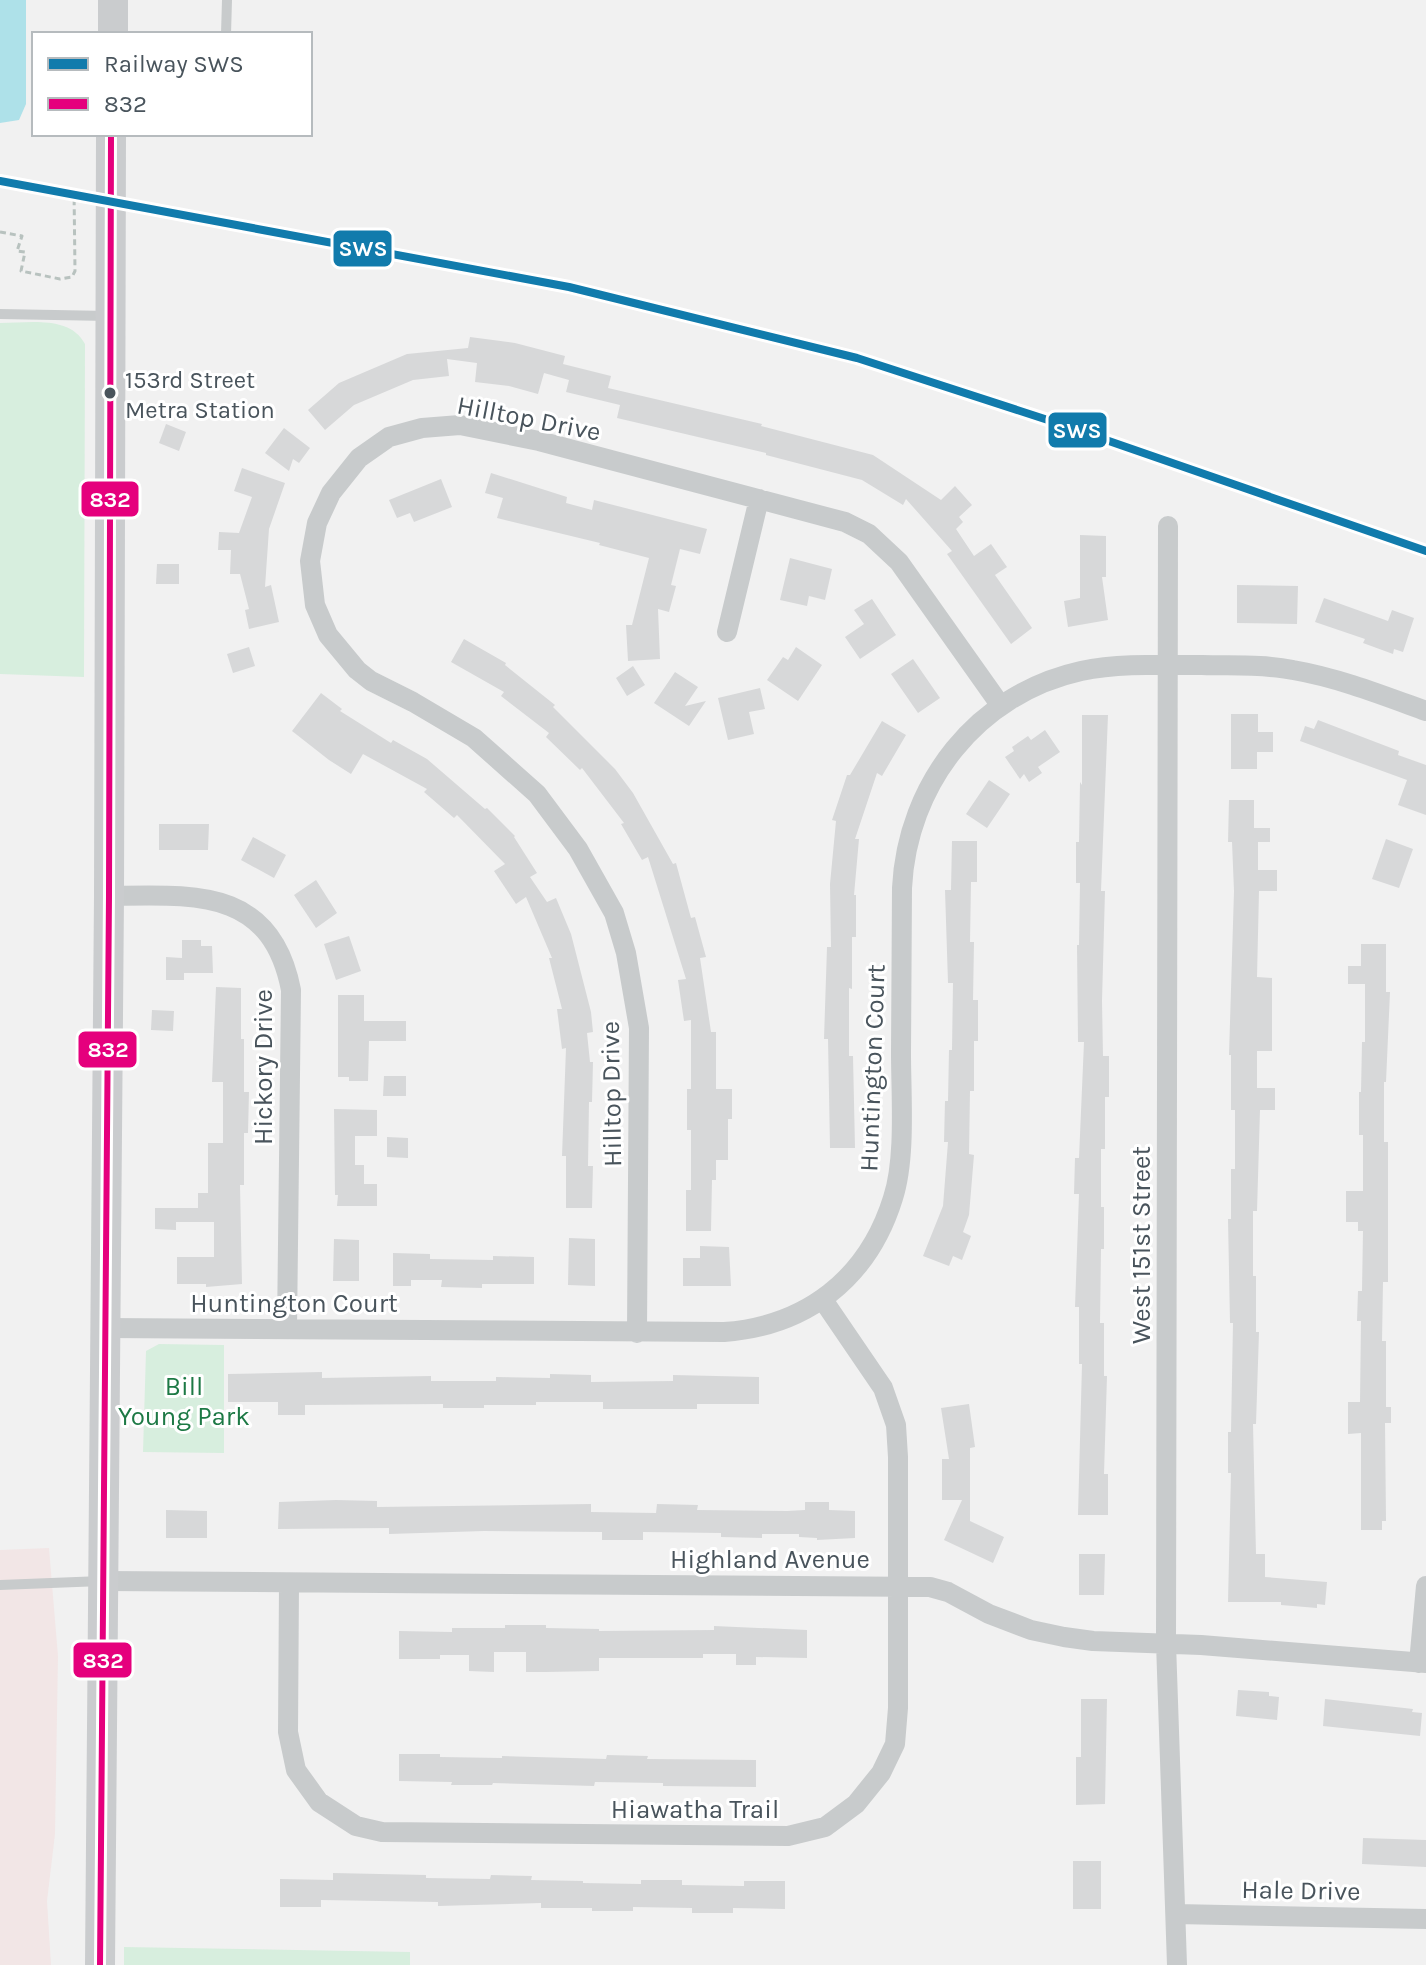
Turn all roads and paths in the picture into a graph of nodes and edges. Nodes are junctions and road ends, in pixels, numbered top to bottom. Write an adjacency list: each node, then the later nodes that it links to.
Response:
1 (113, 0): 3 (street)
2 (227, 0): 4 (lane)
3 (113, 32)
4 (226, 32)
5 (111, 136): 9 (street)
6 (74, 189): 7 (path)
7 (0, 232)
8 (0, 314): 9 (lane)
9 (111, 316): 16 (street)
10 (759, 499): 12 (street); 14 (street, Hilltop Drive); 20 (street, Hilltop Drive)
11 (1168, 526): 13 (street, West 151st Street)
12 (727, 632)
13 (1168, 665): 14 (street, Huntington Court); 15 (street, Huntington Court); 26 (street, West 151st Street)
14 (1001, 706): 17 (street, Huntington Court)
15 (1426, 711)
16 (109, 896): 18 (street); 19 (street, Hickory Drive)
17 (823, 1300): 20 (street, Huntington Court); 24 (street, Hiawatha Trail)
18 (106, 1328): 19 (street, Huntington Court); 21 (street)
19 (287, 1328): 20 (street, Huntington Court)
20 (637, 1333)
21 (104, 1581): 22 (street, Highland Avenue); 23 (lane); 30 (street)
22 (289, 1584): 24 (street, Highland Avenue); 24 (street, Hiawatha Trail)
23 (0, 1585)
24 (897, 1585): 26 (street, Highland Avenue)
25 (1426, 1586): 27 (street)
26 (1166, 1643): 27 (street, Highland Avenue); 28 (street, West 151st Street)
27 (1422, 1663)
28 (1176, 1914): 29 (street, Hale Drive); 31 (street, West 151st Street)
29 (1426, 1919)
30 (100, 1965)
31 (1177, 1965)

